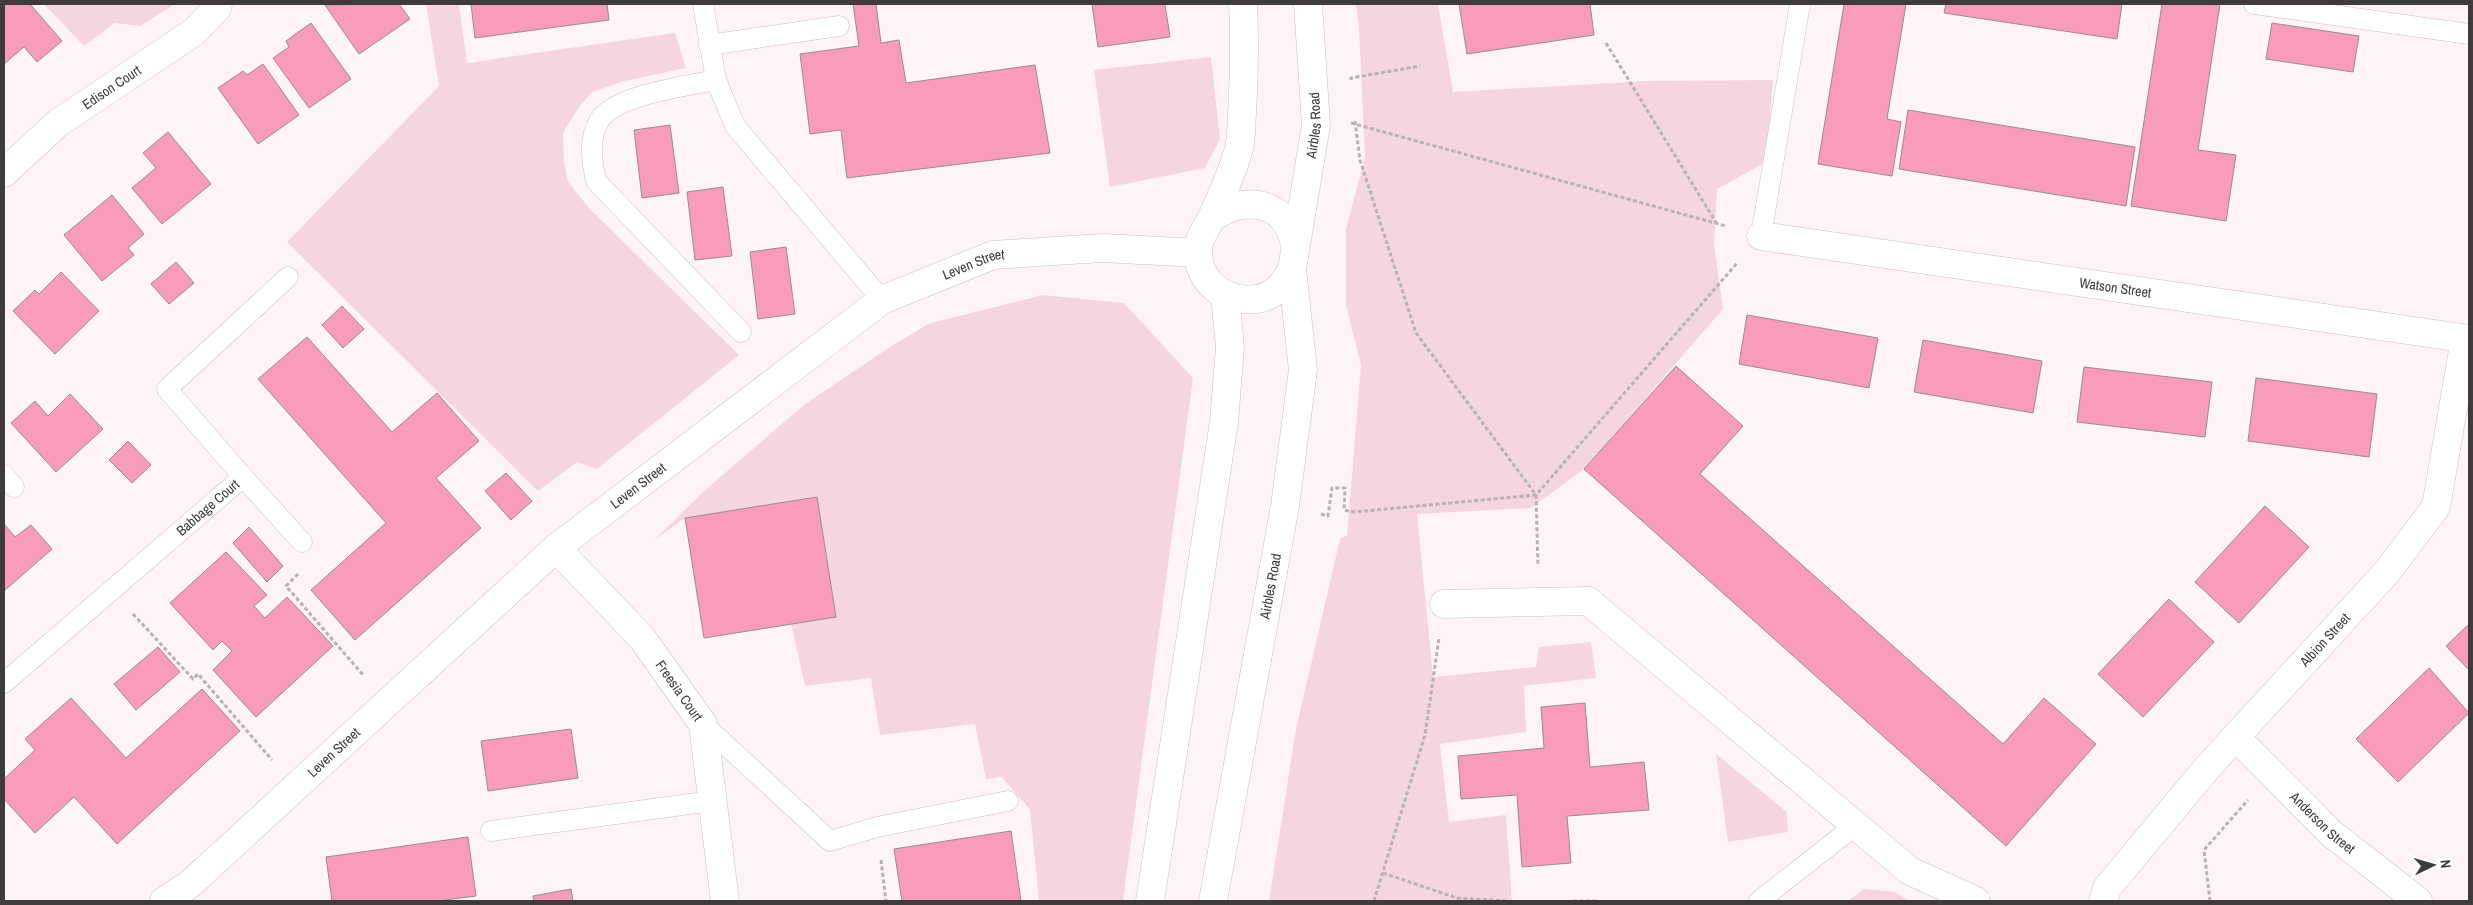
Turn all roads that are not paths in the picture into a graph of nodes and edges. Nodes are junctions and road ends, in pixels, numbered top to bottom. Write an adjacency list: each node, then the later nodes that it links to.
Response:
1 (218, 4): 11 (street, Edison Court)
2 (703, 4): 9 (lane)
3 (1243, 4): 12 (street)
4 (1308, 4): 15 (street, Airbles Road)
5 (1800, 4): 13 (lane)
6 (2254, 4): 8 (lane)
7 (839, 26): 9 (lane)
8 (2469, 34)
9 (709, 44): 10 (lane)
10 (716, 80): 18 (lane); 19 (lane)
11 (4, 173)
12 (1212, 218): 14 (street); 15 (street, Airbles Road)
13 (1761, 236): 20 (street, Watson Street)
14 (1198, 253): 17 (street); 18 (street, Leven Street)
15 (1294, 257): 17 (street, Airbles Road); 35 (street, Airbles Road)
16 (288, 277): 21 (lane, Babbage Court)
17 (1225, 296): 34 (street)
18 (882, 300): 23 (street, Leven Street)
19 (741, 332)
20 (2467, 339): 27 (street, Albion Street)
21 (243, 476): 22 (lane); 25 (lane, Babbage Court)
22 (302, 542)
23 (556, 548): 26 (street, Freesia Court); 32 (street, Leven Street)
24 (1444, 604): 30 (street)
25 (4, 683)
26 (703, 724): 28 (street, Freesia Court); 29 (lane)
27 (2236, 737): 38 (street, Albion Street); 39 (street, Anderson Street)
28 (712, 801): 31 (lane); 33 (street, Freesia Court)
29 (1008, 801)
30 (1856, 825): 36 (lane); 37 (street)
31 (491, 831)
32 (164, 901)
33 (725, 901)
34 (1150, 901)
35 (1213, 901)
36 (1759, 901)
37 (1976, 901)
38 (2103, 901)
39 (2418, 901)

